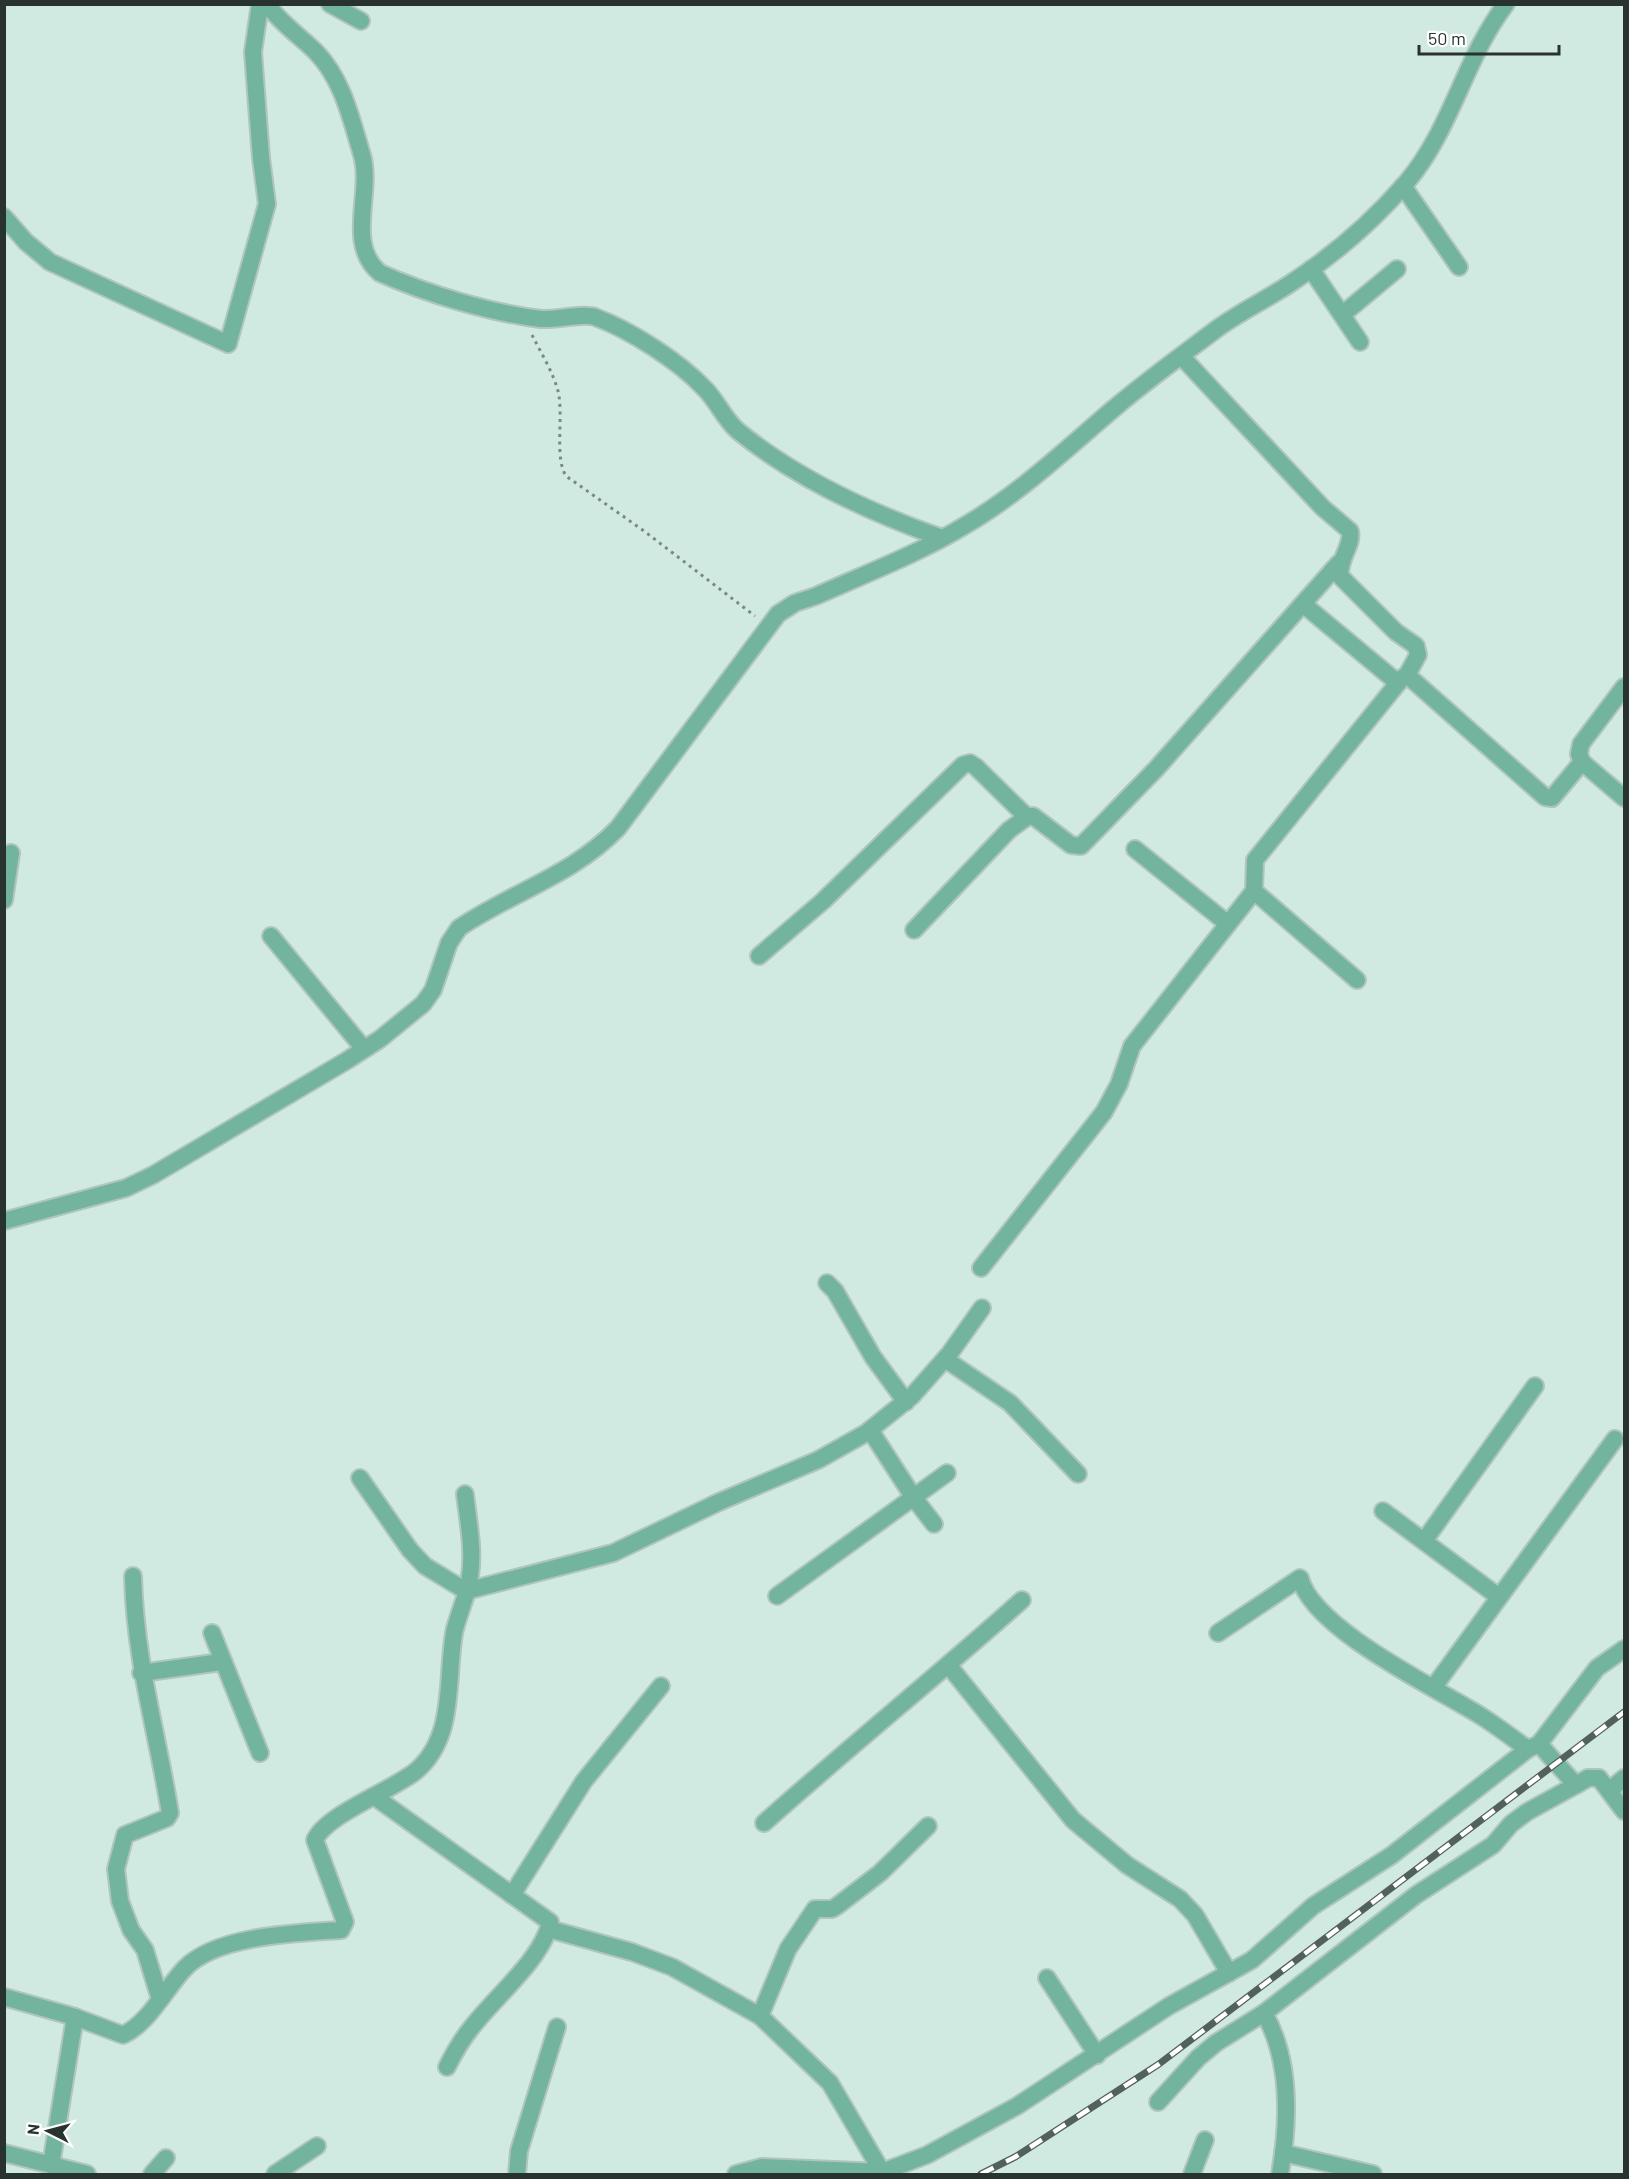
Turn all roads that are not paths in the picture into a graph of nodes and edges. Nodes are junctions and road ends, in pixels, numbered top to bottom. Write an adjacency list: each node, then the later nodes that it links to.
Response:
1 (260, 4): 7 (street)
2 (267, 4): 14 (street)
3 (330, 4): 5 (street)
4 (1506, 4): 6 (street)
5 (361, 21)
6 (1403, 186): 8 (street); 10 (street)
7 (4, 217)
8 (1459, 267)
9 (1398, 268): 11 (street)
10 (1311, 269): 11 (street); 13 (street)
11 (1343, 314): 12 (street)
12 (1360, 342)
13 (1182, 357): 14 (street); 15 (street)
14 (942, 538): 31 (street)
15 (1339, 563): 16 (street); 17 (street)
16 (1303, 604): 17 (street); 21 (street)
17 (1402, 679): 19 (street); 24 (street)
18 (1624, 687): 19 (street)
19 (1582, 762): 20 (street)
20 (1624, 798)
21 (1027, 817): 27 (street); 29 (street)
22 (1135, 849): 26 (street)
23 (11, 853): 25 (street)
24 (1254, 891): 26 (street); 30 (street)
25 (4, 900)
26 (1228, 924): 33 (street)
27 (914, 930)
28 (271, 936): 31 (street)
29 (759, 956)
30 (1357, 980)
31 (364, 1049): 32 (street)
32 (4, 1221)
33 (981, 1268)
34 (827, 1283): 38 (street)
35 (982, 1308): 36 (street)
36 (945, 1359): 38 (street); 42 (street)
37 (1535, 1386): 48 (street)
38 (906, 1402): 39 (street)
39 (870, 1430): 45 (street); 50 (street)
40 (1615, 1439): 52 (street)
41 (947, 1473): 45 (street)
42 (1078, 1474)
43 (360, 1478): 50 (street)
44 (465, 1494): 50 (street)
45 (914, 1498): 47 (street); 51 (street)
46 (1383, 1511): 48 (street)
47 (934, 1524)
48 (1424, 1541): 52 (street)
49 (133, 1576): 59 (street)
50 (466, 1591): 67 (street)
51 (777, 1596)
52 (1499, 1597): 61 (street)
53 (1022, 1600): 58 (street)
54 (212, 1633): 57 (street)
55 (1218, 1633): 61 (street)
56 (1624, 1649): 62 (street)
57 (221, 1662): 59 (street); 63 (street)
58 (949, 1666): 69 (street); 73 (street)
59 (141, 1673): 76 (street)
60 (661, 1686): 71 (street)
61 (1433, 1688): 62 (street)
62 (1533, 1747): 65 (street); 73 (street)
63 (260, 1753)
64 (1624, 1778): 66 (street)
65 (1576, 1785): 66 (street); 77 (street)
66 (1610, 1790): 68 (street)
67 (375, 1797): 71 (street); 76 (street)
68 (1624, 1811)
69 (764, 1823)
70 (928, 1826): 78 (street)
71 (512, 1894): 72 (street)
72 (549, 1929): 78 (street); 82 (street)
73 (1229, 1973): 81 (street)
74 (1047, 1978): 81 (street)
75 (4, 1997): 79 (street)
76 (160, 1999): 79 (street)
77 (1264, 2013): 83 (street); 87 (street)
78 (760, 2016): 91 (street)
79 (75, 2017): 89 (street)
80 (557, 2027): 95 (street)
81 (1097, 2055): 91 (street)
82 (447, 2067)
83 (1158, 2102)
84 (1205, 2140): 97 (street)
85 (317, 2146): 90 (street)
86 (4, 2153): 89 (street)
87 (1282, 2153): 98 (street); 99 (street)
88 (166, 2157): 93 (street)
89 (51, 2165): 92 (street)
90 (278, 2172): 94 (street)
91 (882, 2172): 96 (street)
92 (87, 2175)
93 (152, 2175)
94 (304, 2175)
95 (517, 2175)
96 (735, 2175)
97 (1192, 2175)
98 (1280, 2175)
99 (1373, 2175)

